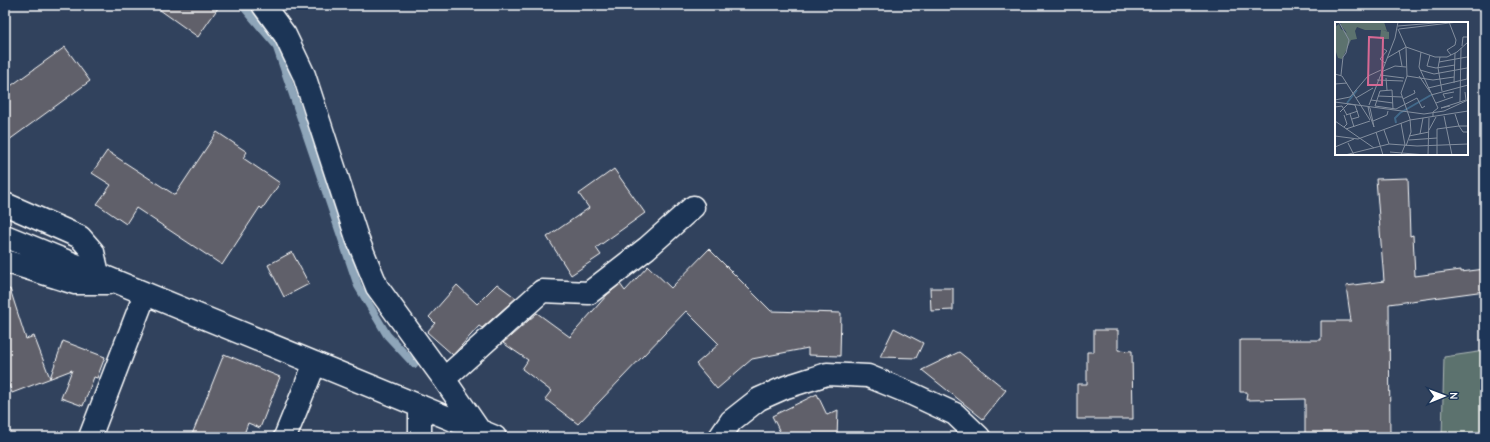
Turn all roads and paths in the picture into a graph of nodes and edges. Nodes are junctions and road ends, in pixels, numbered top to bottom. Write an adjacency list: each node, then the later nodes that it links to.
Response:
1 (263, 5): 10 (street)
2 (5, 204): 6 (street)
3 (693, 207): 10 (street)
4 (5, 236): 6 (street)
5 (5, 261): 7 (street)
6 (98, 274): 7 (street)
7 (119, 283): 8 (street)
8 (145, 294): 9 (street); 13 (street)
9 (315, 363): 11 (street); 14 (street)
10 (444, 380): 12 (street)
11 (420, 406): 12 (street); 15 (street)
12 (487, 434)
13 (90, 437)
14 (285, 437)
15 (420, 437)
16 (720, 437): 17 (street)
17 (979, 437)

